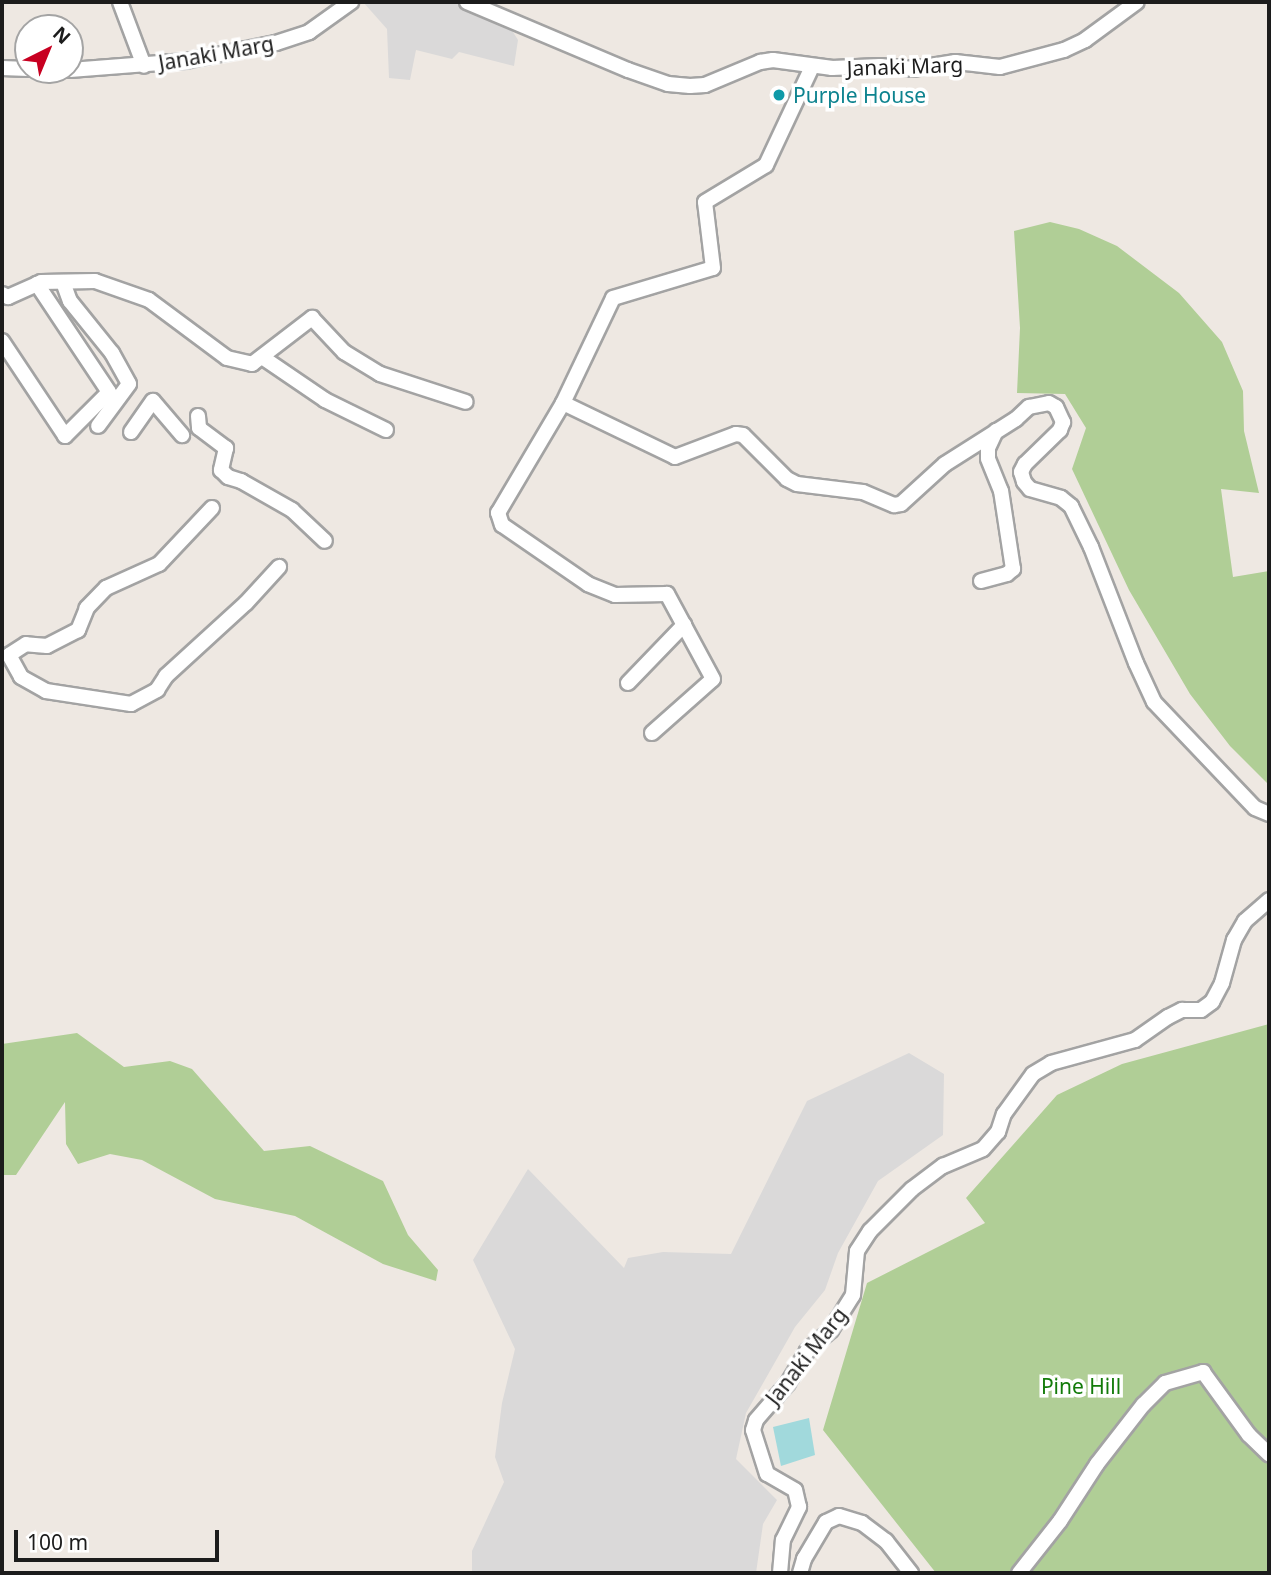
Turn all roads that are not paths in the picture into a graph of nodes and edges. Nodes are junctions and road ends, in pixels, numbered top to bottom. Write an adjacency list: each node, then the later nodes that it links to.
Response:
1 (120, 2): 5 (street)
2 (351, 2): 5 (street, Janaki Marg)
3 (467, 2): 6 (street, Janaki Marg)
4 (1137, 2): 6 (street, Janaki Marg)
5 (144, 65): 7 (street, Janaki Marg)
6 (812, 67): 14 (street)
7 (84, 68)
8 (63, 282): 9 (street); 12 (street); 16 (street)
9 (37, 284): 10 (street); 11 (street)
10 (2, 294)
11 (2, 341)
12 (262, 357): 13 (street); 17 (street)
13 (466, 402)
14 (563, 403): 18 (street); 25 (street)
15 (198, 416): 22 (street)
16 (98, 426)
17 (386, 430)
18 (996, 431): 24 (street); 28 (street)
19 (131, 432): 20 (street)
20 (182, 435)
21 (212, 508): 23 (street)
22 (325, 541)
23 (279, 567)
24 (981, 582)
25 (684, 625): 26 (street); 27 (street)
26 (628, 683)
27 (652, 733)
28 (1269, 814)
29 (1269, 900): 31 (street, Janaki Marg)
30 (1269, 1454): 34 (street)
31 (779, 1573)
32 (800, 1573): 33 (street)
33 (911, 1573)
34 (1019, 1573)

